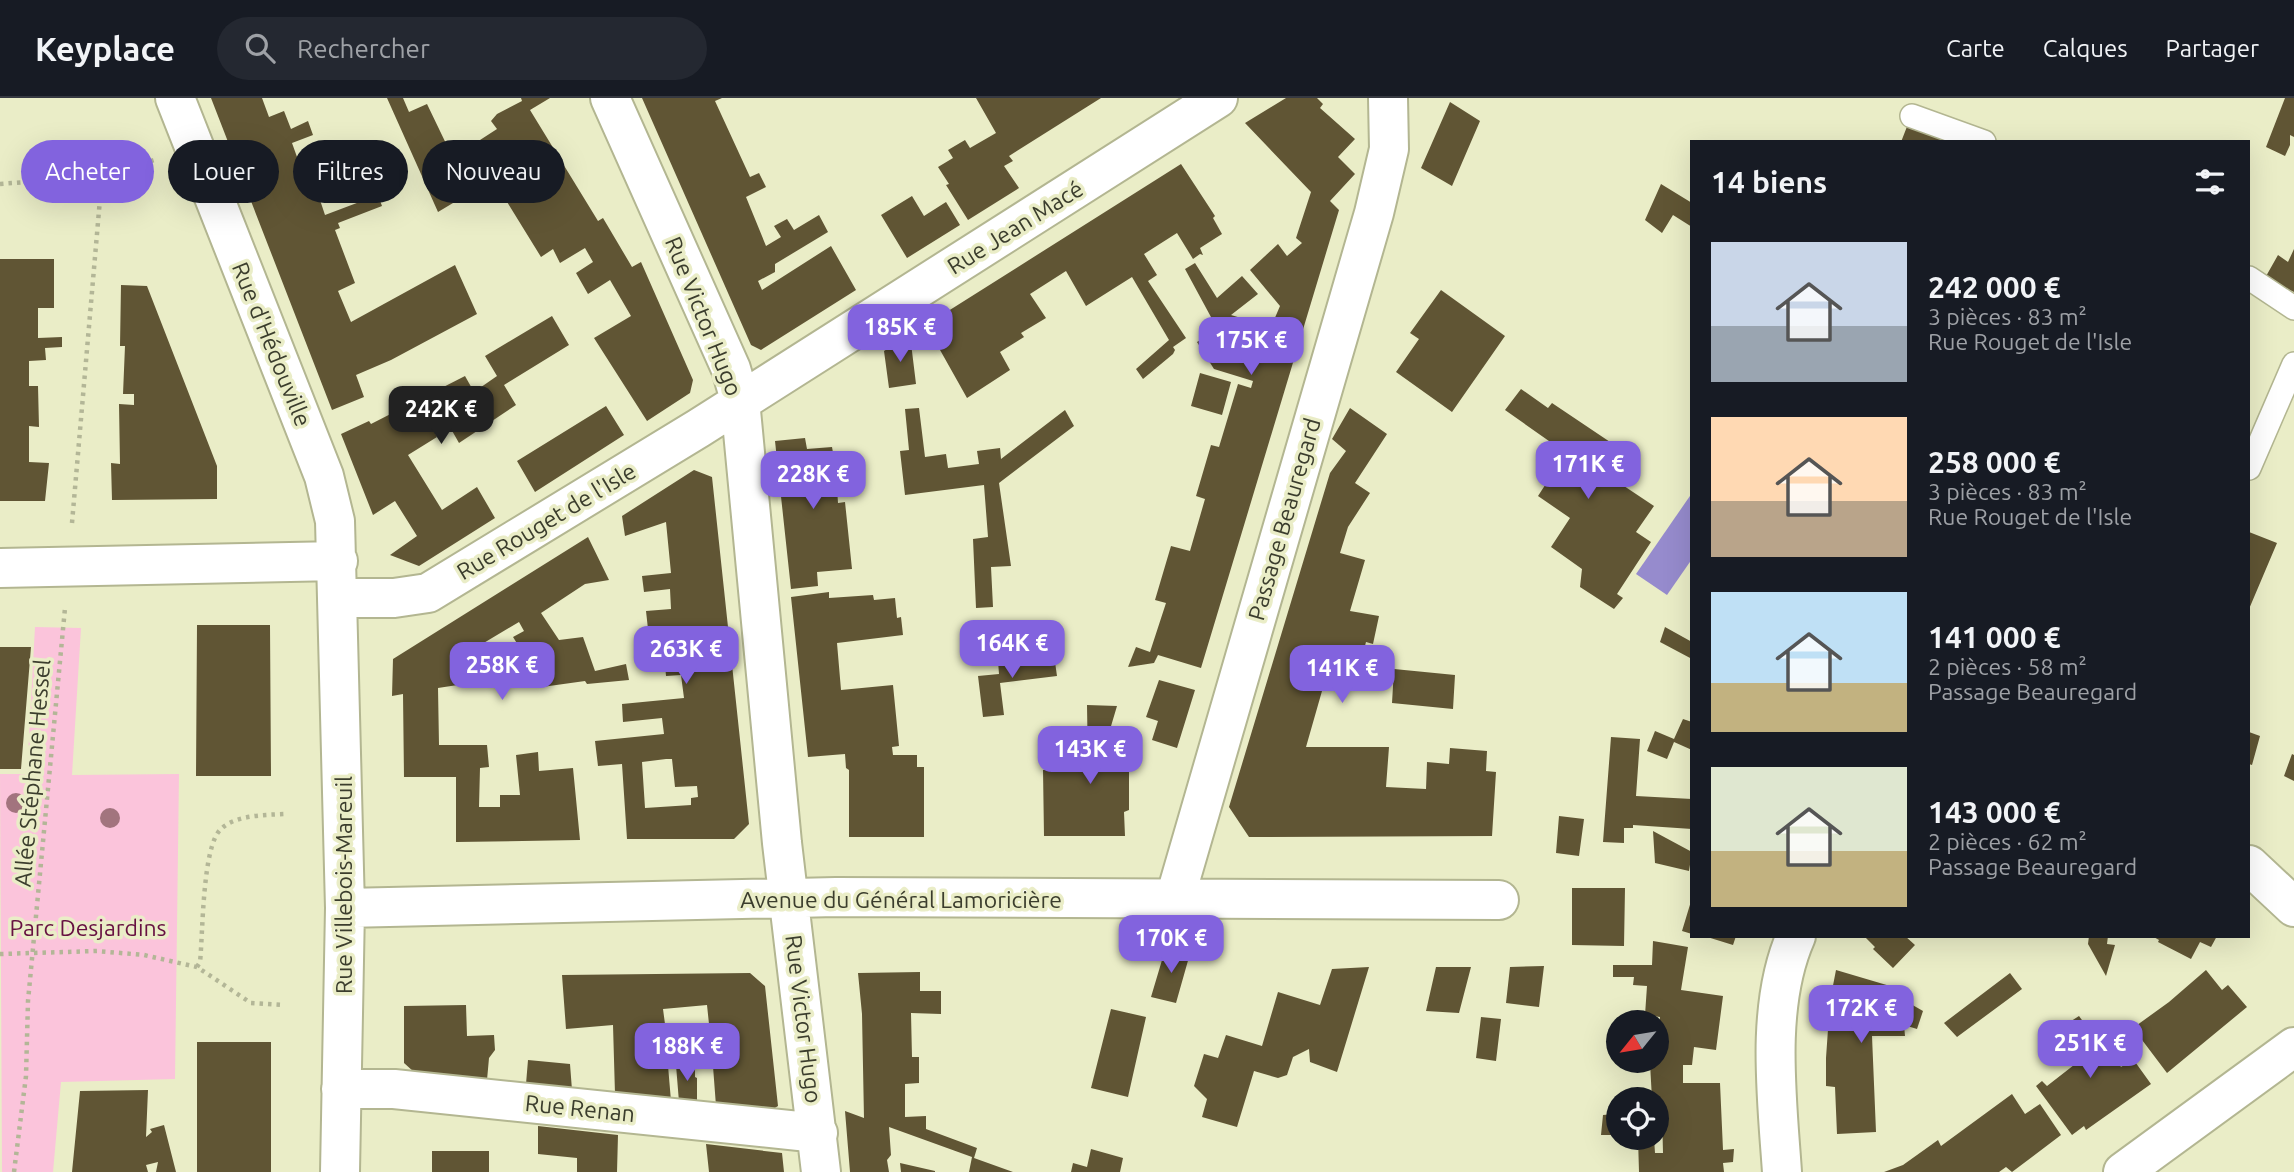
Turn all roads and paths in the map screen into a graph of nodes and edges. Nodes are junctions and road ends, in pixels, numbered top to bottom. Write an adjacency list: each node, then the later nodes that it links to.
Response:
1 (175, 98): 19 (street, Rue d'Hédouville)
2 (610, 98): 15 (street, Rue Victor Hugo)
3 (1219, 98): 15 (street, Rue Jean Macé)
4 (1388, 98): 23 (street, Passage Beauregard)
5 (1912, 116): 6 (lane)
6 (1978, 140)
7 (161, 157): 8 (path)
8 (154, 159)
9 (21, 182): 10 (path)
10 (0, 184)
11 (102, 203): 17 (path)
12 (2250, 279): 13 (lane)
13 (2294, 308)
14 (2294, 364): 16 (lane)
15 (740, 400): 19 (street, Rue Rouget de l'Isle); 24 (street, Rue Victor Hugo)
16 (2250, 466)
17 (71, 535)
18 (0, 568): 19 (street, Rue Rouget de l'Isle)
19 (338, 579): 27 (street, Rue Villebois-Mareuil)
20 (65, 600): 29 (path, Allée Stéphane Hessel)
21 (284, 814): 31 (path)
22 (2250, 866): 26 (street)
23 (1175, 898): 24 (street, Avenue du Général Lamoricière); 25 (street, Avenue du Général Lamoricière)
24 (789, 899): 27 (street, Avenue du Général Lamoricière); 35 (street, Rue Victor Hugo)
25 (1499, 900)
26 (2294, 907)
27 (345, 908): 34 (street, Rue Villebois-Mareuil)
28 (1795, 938): 39 (street)
29 (32, 952): 30 (path); 31 (path); 36 (path, Allée Stéphane Hessel)
30 (0, 954)
31 (197, 967): 32 (path)
32 (283, 1005)
33 (2294, 1047): 40 (street)
34 (341, 1089): 35 (street, Rue Renan); 37 (street, Rue Villebois-Mareuil)
35 (818, 1133): 38 (street, Rue Victor Hugo)
36 (14, 1172)
37 (340, 1172)
38 (821, 1172)
39 (1782, 1172)
40 (2123, 1172)

